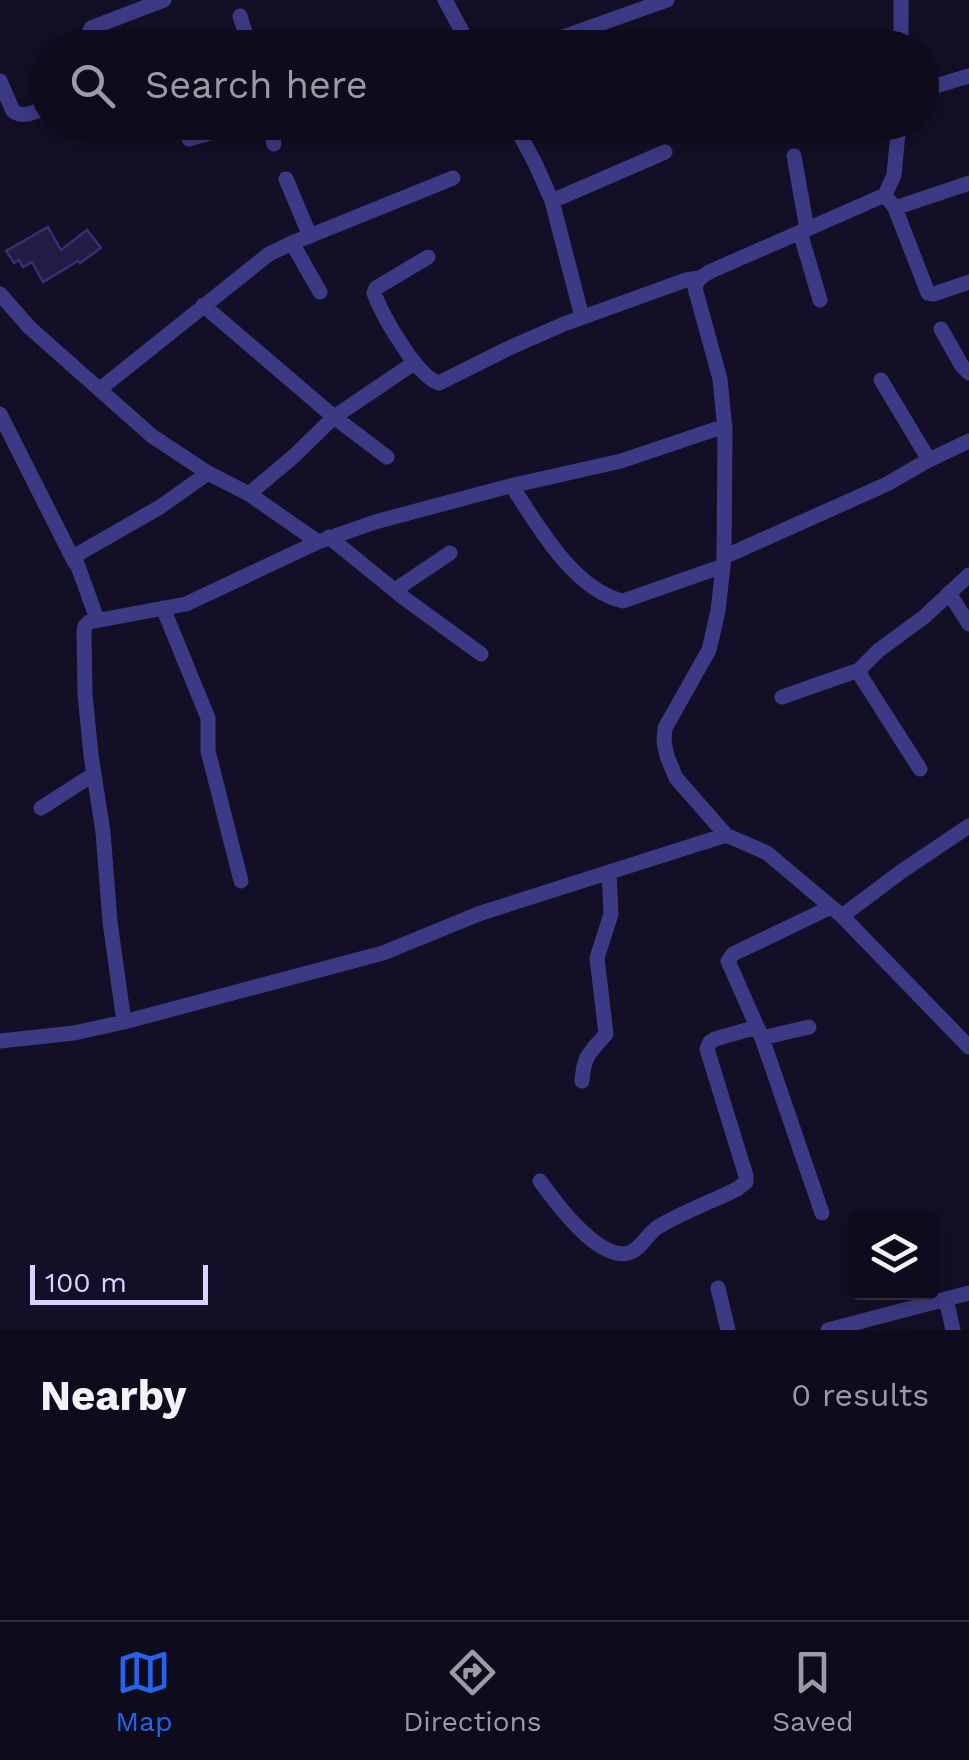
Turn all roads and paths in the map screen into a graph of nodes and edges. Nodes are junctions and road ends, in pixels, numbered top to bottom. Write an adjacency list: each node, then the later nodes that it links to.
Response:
1 (164, 0): 6 (street)
2 (445, 0): 8 (street)
3 (667, 0): 9 (street)
4 (901, 0): 10 (street)
5 (240, 16): 7 (street)
6 (90, 30)
7 (244, 30)
8 (461, 30)
9 (583, 30)
10 (902, 30)
11 (969, 76): 13 (street)
12 (0, 81): 14 (street)
13 (939, 85)
14 (30, 114)
15 (273, 140): 18 (street)
16 (523, 140): 24 (street)
17 (897, 140): 25 (street)
18 (274, 144)
19 (664, 152): 24 (street)
20 (794, 156): 26 (street)
21 (453, 178): 27 (street)
22 (286, 179): 27 (street)
23 (969, 184): 25 (street)
24 (552, 201): 36 (street)
25 (890, 201): 26 (street); 31 (street)
26 (804, 231): 30 (street); 34 (street)
27 (310, 236): 28 (street)
28 (292, 242): 32 (street); 35 (street)
29 (428, 257): 38 (street)
30 (699, 278): 36 (street); 44 (street)
31 (969, 282)
32 (320, 292)
33 (0, 294): 41 (street)
34 (820, 300)
35 (203, 305): 41 (street); 43 (street)
36 (582, 316): 38 (street)
37 (941, 330): 39 (street)
38 (414, 363): 43 (street)
39 (969, 373)
40 (881, 380): 47 (street)
41 (100, 389): 48 (street)
42 (0, 414): 54 (street)
43 (334, 417): 46 (street); 50 (street)
44 (725, 426): 49 (street); 53 (street)
45 (969, 440): 47 (street)
46 (387, 456)
47 (929, 460): 53 (street)
48 (208, 473): 50 (street); 54 (street)
49 (512, 486): 51 (street); 53 (street)
50 (248, 494): 51 (street)
51 (323, 540): 56 (street); 58 (street)
52 (450, 553): 56 (street)
53 (724, 561): 68 (street)
54 (75, 563): 59 (street)
55 (969, 576): 57 (street)
56 (395, 590): 61 (street)
57 (949, 593): 60 (street); 62 (street)
58 (163, 608): 59 (street); 70 (street)
59 (98, 619): 65 (street)
60 (969, 624)
61 (481, 654)
62 (858, 670): 63 (street); 64 (street)
63 (782, 697)
64 (920, 769)
65 (94, 774): 66 (street); 72 (street)
66 (41, 808)
67 (969, 826): 71 (street)
68 (726, 835): 69 (street); 71 (street)
69 (609, 874): 72 (street); 77 (street)
70 (241, 881)
71 (837, 911): 74 (street); 75 (street)
72 (124, 1022): 76 (street)
73 (809, 1027): 74 (street)
74 (759, 1032): 78 (street); 79 (street)
75 (966, 1040)
76 (0, 1041)
77 (582, 1081)
78 (540, 1181)
79 (822, 1213)
80 (718, 1288): 83 (street)
81 (969, 1292): 82 (street)
82 (946, 1298): 84 (street); 85 (street)
83 (728, 1330)
84 (828, 1330)
85 (953, 1330)

